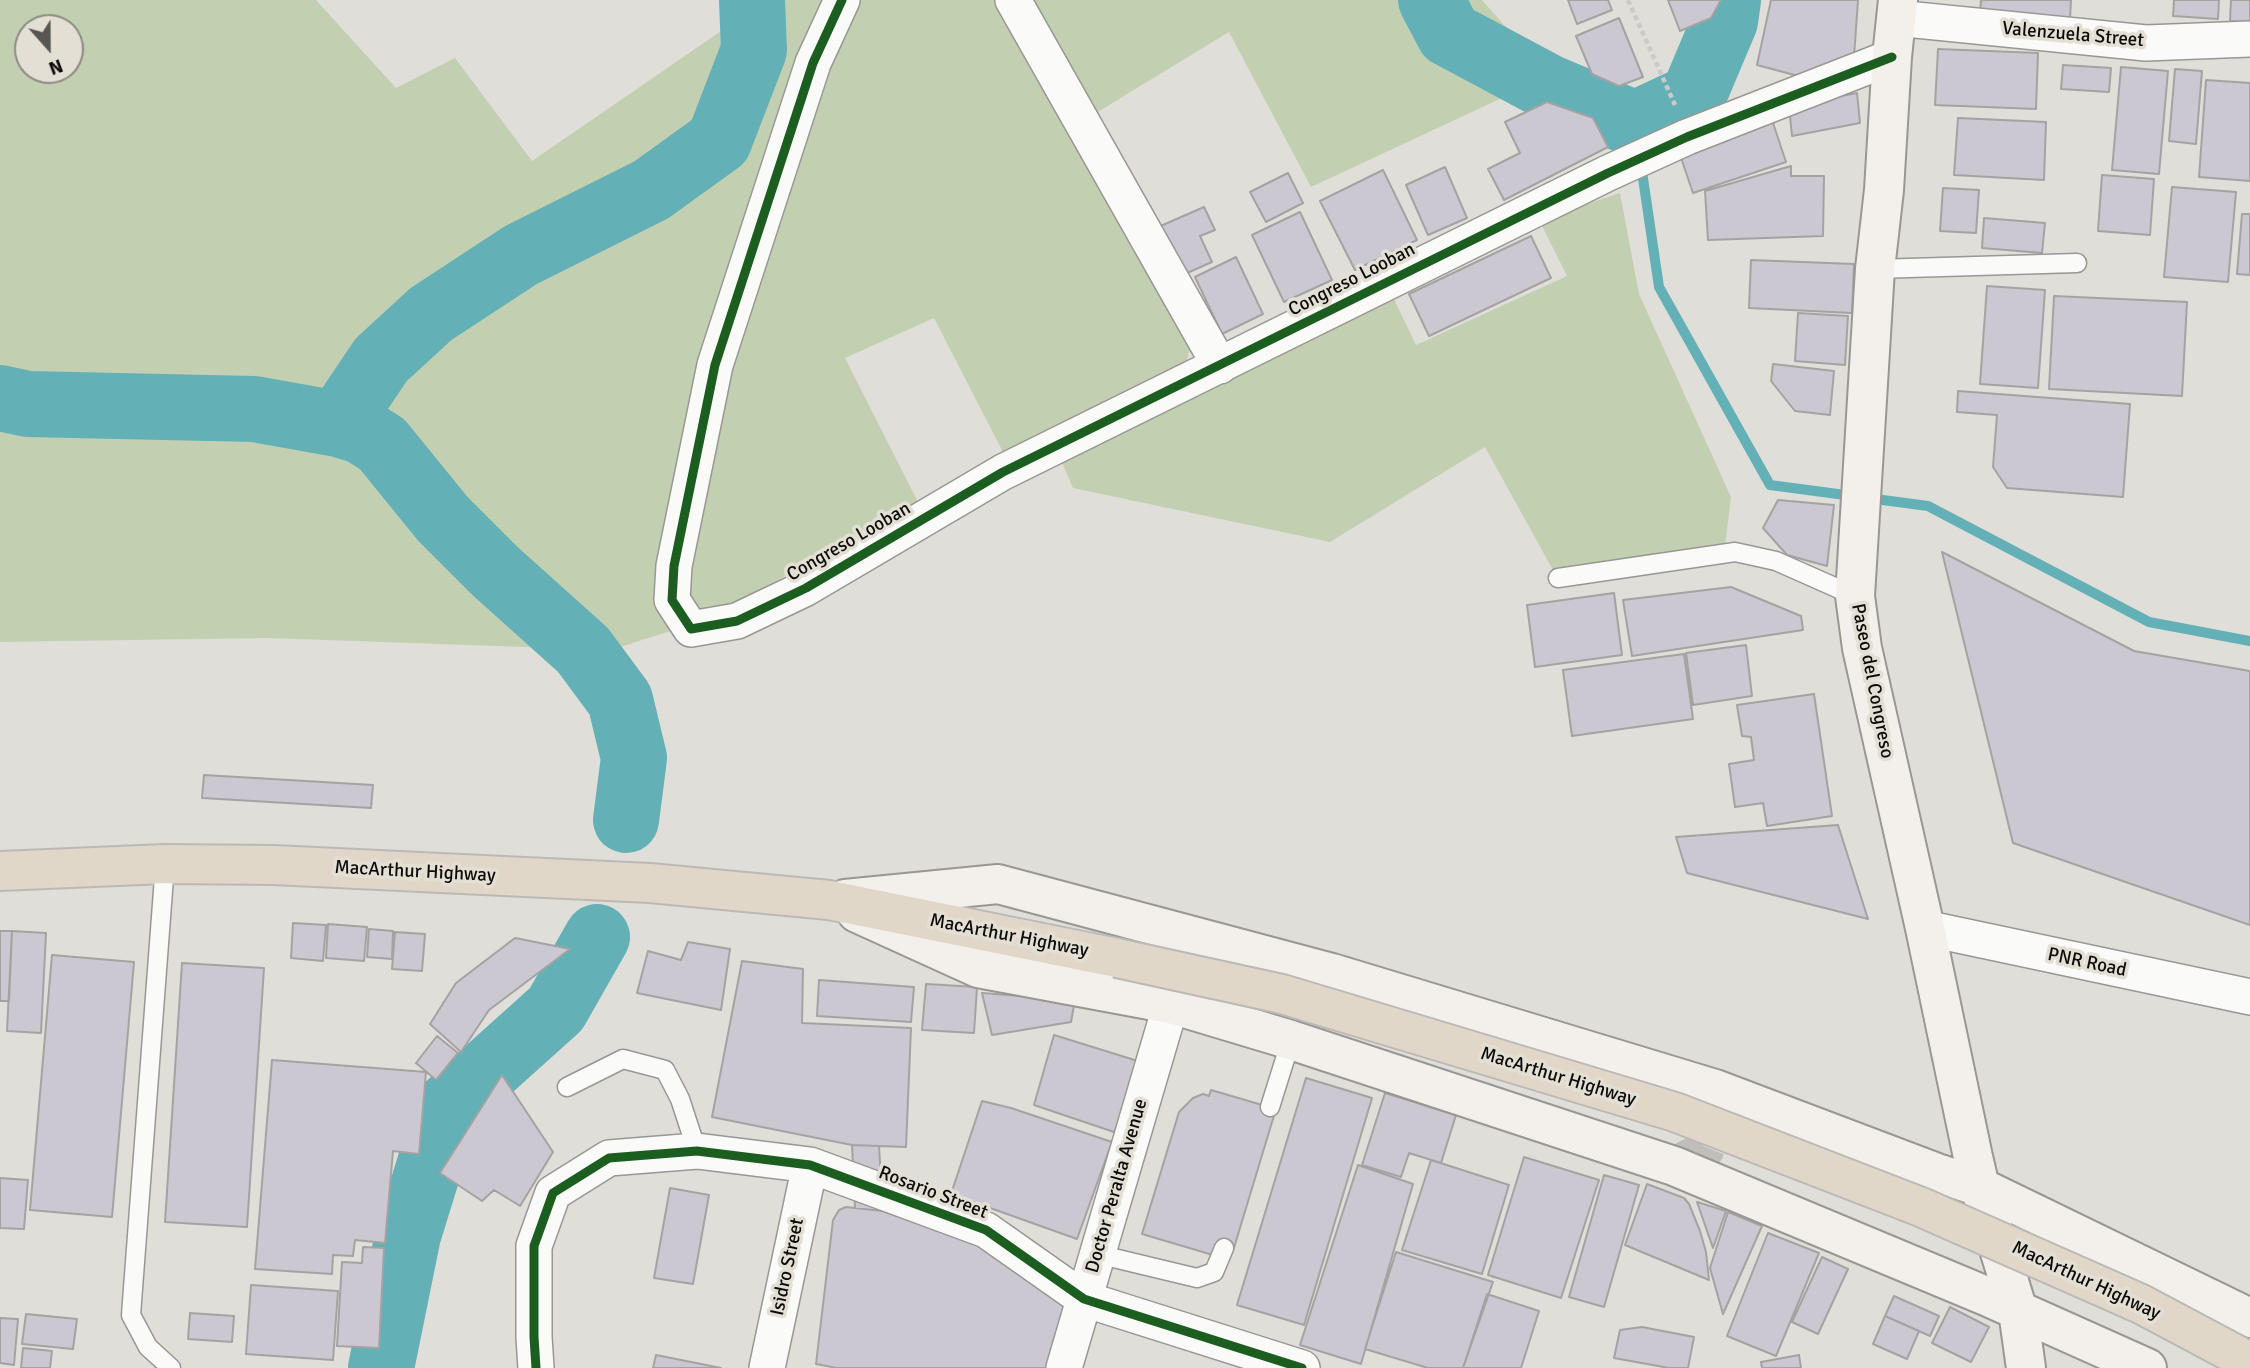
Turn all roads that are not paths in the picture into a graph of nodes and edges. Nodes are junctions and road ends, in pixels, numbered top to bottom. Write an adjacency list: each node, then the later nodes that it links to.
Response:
1 (842, 0): 8 (street, Congreso Looban)
2 (1013, 0): 8 (street)
3 (1897, 9): 4 (street, Valenzuela Street); 5 (main road, Paseo del Congreso)
4 (2250, 39)
5 (1892, 57): 7 (main road, Paseo del Congreso); 8 (street, Congreso Looban)
6 (2077, 263): 7 (lane)
7 (1875, 270): 10 (main road, Paseo del Congreso)
8 (1220, 366)
9 (1558, 578): 10 (lane)
10 (1855, 596): 14 (main road, Paseo del Congreso)
11 (165, 864): 12 (highway, MacArthur Highway); 13 (highway, MacArthur Highway); 29 (lane)
12 (0, 871)
13 (829, 900): 16 (main road, MacArthur Highway); 22 (main road, MacArthur Highway); 28 (highway, MacArthur Highway, bridge)
14 (1925, 928): 15 (street, PNR Road); 22 (main road, Paseo del Congreso)
15 (2250, 997)
16 (1171, 1004): 17 (main road, MacArthur Highway); 24 (street, Doctor Peralta Avenue)
17 (1291, 1040): 19 (lane); 26 (main road, MacArthur Highway)
18 (567, 1087): 20 (lane)
19 (1270, 1107)
20 (697, 1152): 21 (street, Rosario Street); 30 (street, Rosario Street)
21 (810, 1165): 25 (street, Rosario Street); 31 (street, Isidro Street)
22 (1980, 1187): 26 (main road, Paseo del Congreso); 27 (main road, MacArthur Highway)
23 (1224, 1248): 24 (lane)
24 (1097, 1254): 25 (street, Doctor Peralta Avenue)
25 (1084, 1299): 32 (street, Doctor Peralta Avenue); 33 (street, Rosario Street)
26 (2018, 1311): 34 (main road, Paseo del Congreso); 35 (main road, MacArthur Highway)
27 (2250, 1318)
28 (2250, 1362)
29 (171, 1368)
30 (536, 1368)
31 (767, 1368)
32 (1064, 1368)
33 (1302, 1368)
34 (2026, 1368)
35 (2147, 1368)

